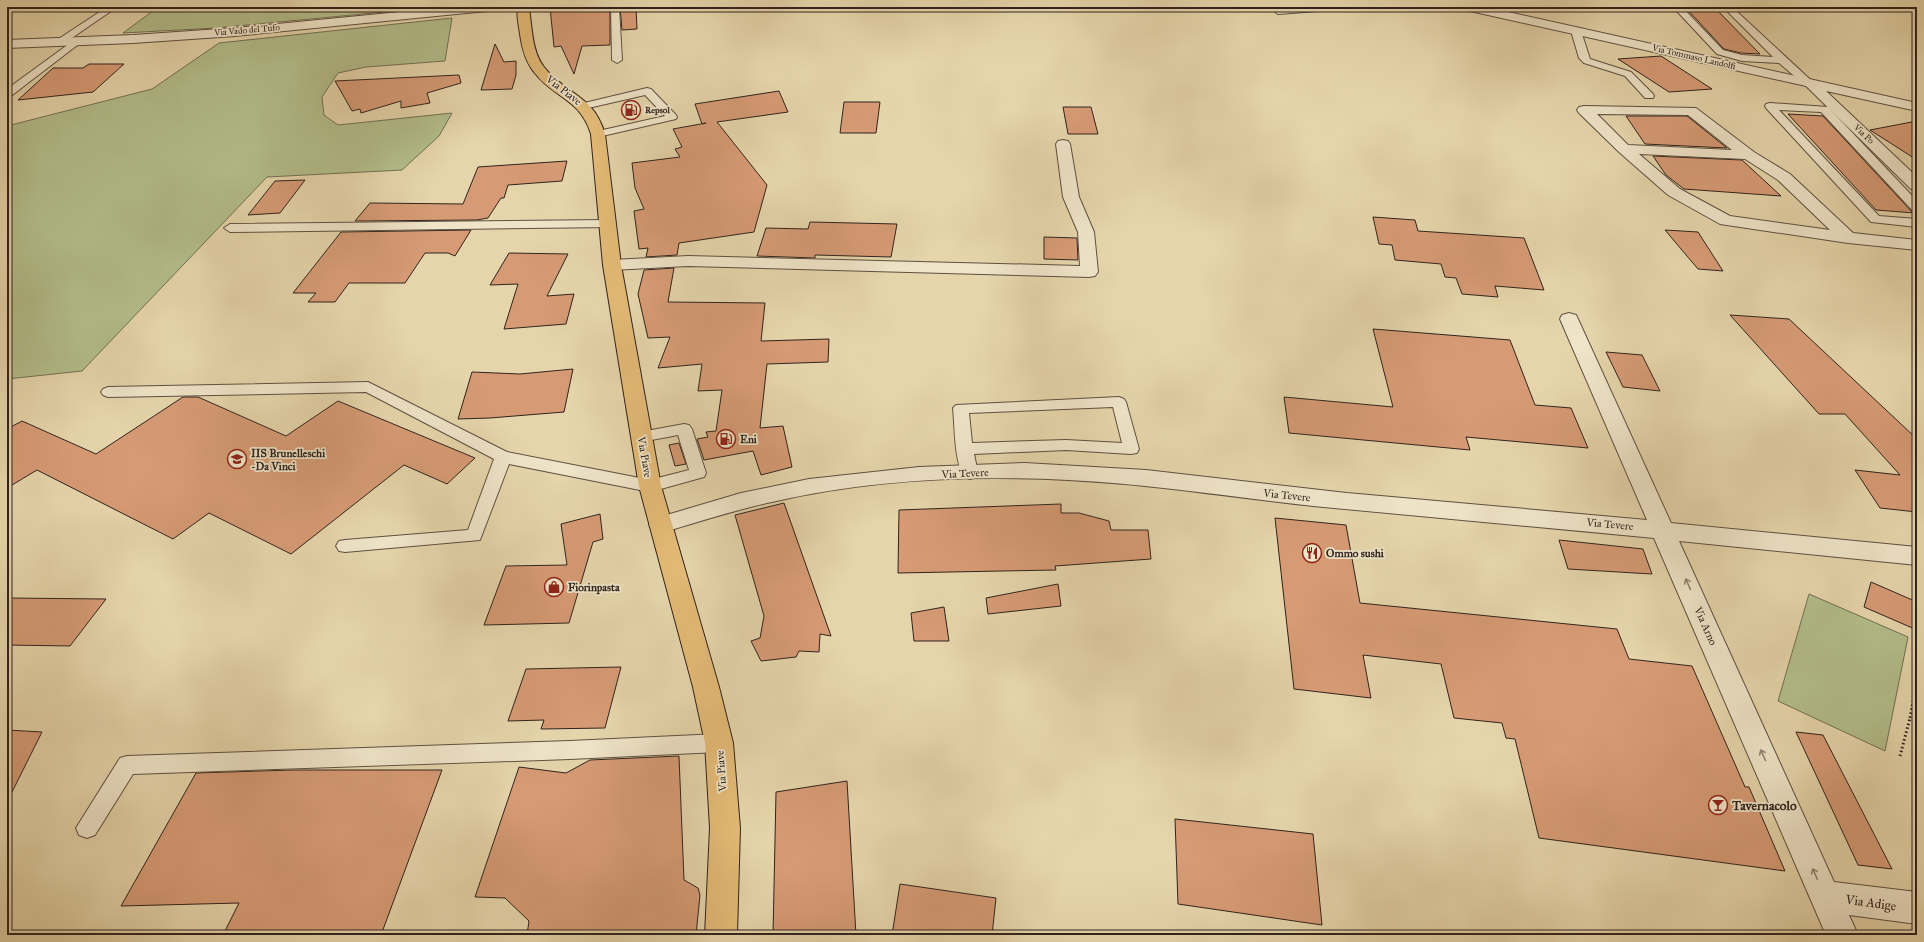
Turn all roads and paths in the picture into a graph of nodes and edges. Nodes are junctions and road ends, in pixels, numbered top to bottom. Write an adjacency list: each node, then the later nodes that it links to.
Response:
1 (113, 7): 12 (lane)
2 (487, 7): 11 (street, Via Vado del Tufo)
3 (615, 7): 14 (lane)
4 (1330, 7): 9 (lane)
5 (1470, 7): 10 (street, Via Tommaso Landolfi)
6 (1677, 7): 15 (lane)
7 (1727, 7): 15 (lane)
8 (520, 8): 19 (main road, Via Piave)
9 (1278, 11)
10 (1576, 31): 16 (street, Via Tommaso Landolfi); 18 (lane)
11 (77, 41): 12 (street, Via Vado del Tufo); 17 (lane)
12 (60, 42): 13 (street, Via Vado del Tufo)
13 (7, 44)
14 (617, 60)
15 (1782, 60): 16 (lane)
16 (1810, 84): 20 (street, Via Tommaso Landolfi); 21 (street, Via Po)
17 (7, 94)
18 (1648, 96)
19 (584, 106): 22 (main road, Via Piave); 22 (lane)
20 (1916, 107): 21 (street)
21 (1851, 122): 26 (street, Via Po)
22 (598, 134): 29 (main road, Via Piave)
23 (1063, 144): 34 (street)
24 (1624, 149): 25 (street); 25 (street); 32 (street)
25 (1749, 155): 32 (street)
26 (1917, 186)
27 (1917, 208): 28 (lane)
28 (1912, 222): 31 (lane)
29 (608, 224): 30 (lane); 34 (main road, Via Piave)
30 (230, 228)
31 (1917, 232)
32 (1848, 238): 33 (street)
33 (1917, 245)
34 (612, 265): 37 (main road, Via Piave)
35 (1569, 319): 43 (street, Via Arno)
36 (108, 392): 39 (lane)
37 (641, 437): 41 (main road, Via Piave); 41 (lane)
38 (965, 449): 38 (lane); 40 (lane)
39 (503, 457): 41 (lane); 44 (lane)
40 (970, 473): 42 (street, Via Tevere); 43 (street, Via Tevere)
41 (650, 486): 42 (main road, Via Piave)
42 (661, 525): 49 (main road, Via Piave)
43 (1664, 529): 45 (street, Via Tevere); 52 (street, Via Arno, one-way to 43)
44 (345, 546)
45 (1917, 556)
46 (1917, 681): 47 (path)
47 (1910, 718): 48 (path); 50 (path)
48 (1917, 721)
49 (719, 743): 51 (lane); 54 (main road, Via Piave)
50 (1900, 756)
51 (87, 828)
52 (1825, 896): 53 (street, Via Adige); 55 (street, Via Arno)
53 (1917, 908)
54 (723, 932)
55 (1842, 935)

